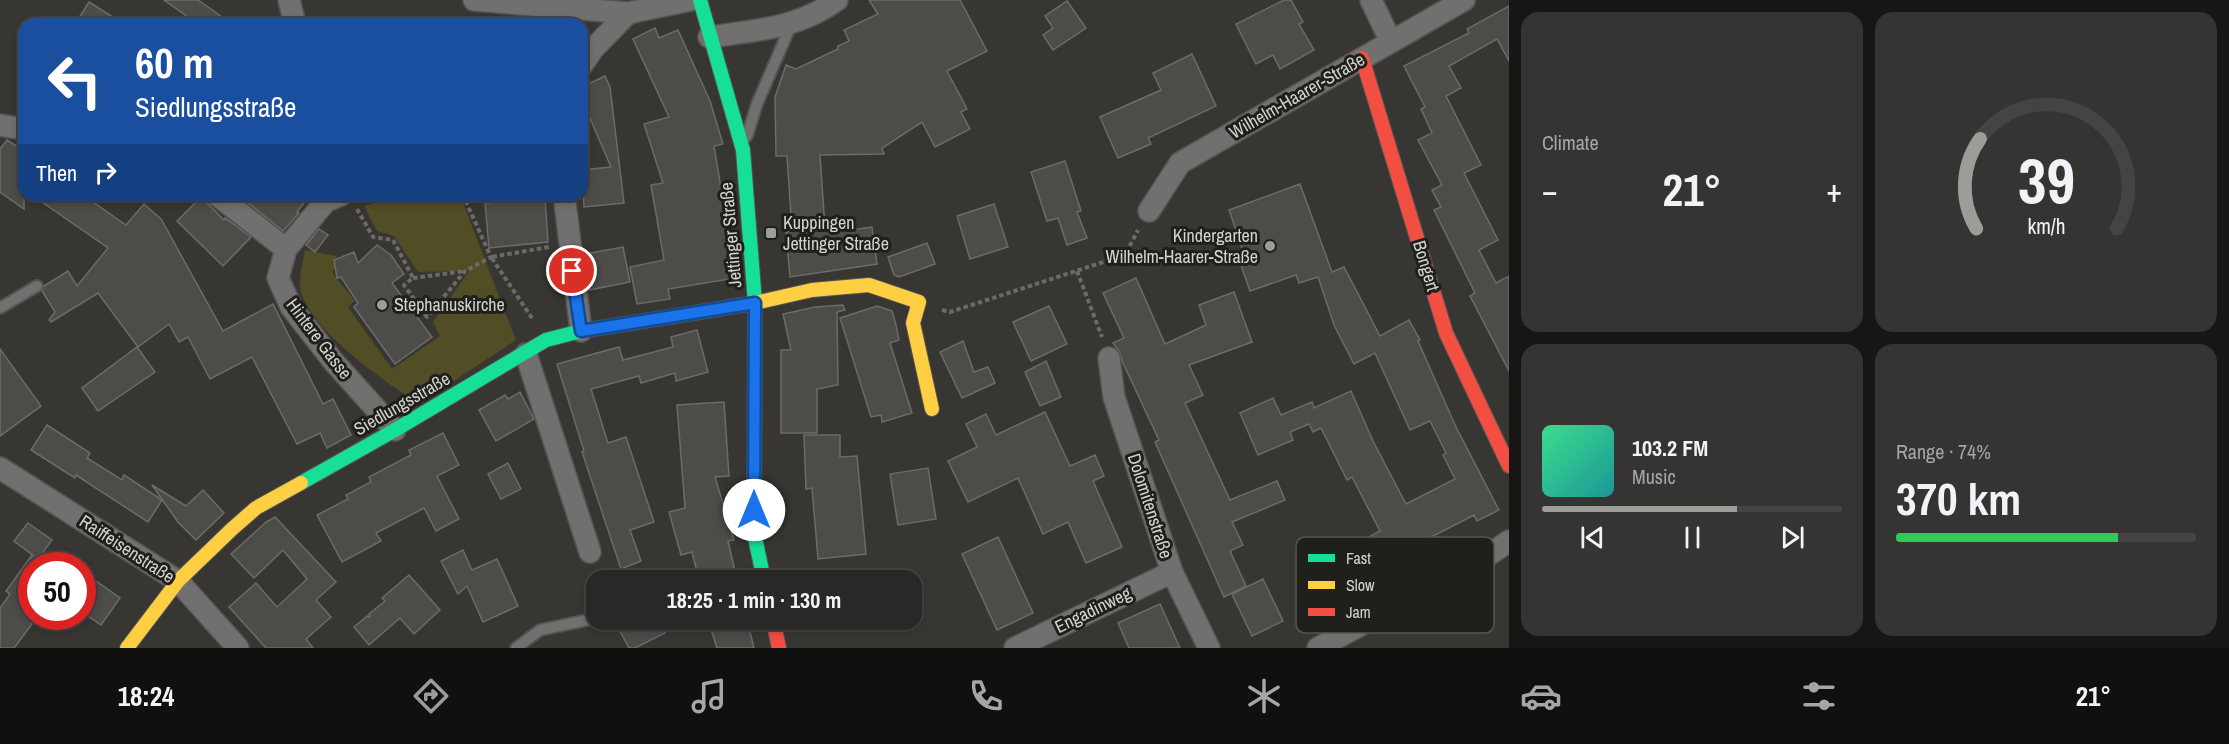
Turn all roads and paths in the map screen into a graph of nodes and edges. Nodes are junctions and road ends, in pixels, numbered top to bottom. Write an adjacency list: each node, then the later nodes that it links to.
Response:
1 (289, 0): 9 (street)
2 (474, 0): 8 (street)
3 (691, 0): 8 (street)
4 (700, 0): 11 (street, Jettinger Straße)
5 (837, 0): 10 (street)
6 (1371, 0): 12 (street)
7 (1464, 0): 12 (street, Wilhelm-Haarer-Straße)
8 (628, 13): 13 (street)
9 (294, 18)
10 (791, 25): 11 (street); 17 (lane)
11 (709, 37): 17 (street, Jettinger Straße)
12 (1391, 42): 14 (street, Wilhelm-Haarer-Straße)
13 (588, 56)
14 (1362, 58): 23 (street, Wilhelm-Haarer-Straße); 40 (street, Bongert)
15 (0, 124): 16 (street)
16 (18, 128)
17 (742, 150): 32 (street, Jettinger Straße)
18 (225, 201): 25 (street)
19 (326, 201): 25 (street)
20 (349, 201): 29 (path)
21 (466, 201): 26 (path)
22 (565, 201): 24 (street)
23 (1149, 211): 28 (path)
24 (571, 244): 26 (path); 34 (street)
25 (286, 249): 39 (street, Hintere Gasse)
26 (490, 257): 27 (path); 35 (path)
27 (465, 271): 29 (path); 29 (path)
28 (1077, 271): 31 (path); 37 (path)
29 (413, 278)
30 (37, 286): 33 (lane)
31 (919, 302): 32 (street, Siedlungsstraße); 38 (street)
32 (755, 303): 34 (street, Siedlungsstraße); 45 (street, Jettinger Straße)
33 (0, 308)
34 (581, 331): 35 (street, Siedlungsstraße)
35 (546, 340): 36 (street, Siedlungsstraße)
36 (526, 354): 39 (street, Siedlungsstraße); 44 (street)
37 (1109, 358): 46 (street, Dolomitenstraße)
38 (932, 409)
39 (395, 430): 47 (street, Siedlungsstraße)
40 (1509, 466)
41 (0, 468): 47 (street, Raiffeisenstraße)
42 (1509, 541): 43 (street)
43 (1494, 551)
44 (590, 552)
45 (762, 570)
46 (1172, 572): 55 (street, Engadinweg); 56 (street, Dolomitenstraße)
47 (178, 581): 51 (street, Siedlungsstraße); 52 (street, Raiffeisenstraße)
48 (586, 620): 53 (lane)
49 (775, 630): 54 (street)
50 (1346, 633): 57 (street)
51 (128, 648)
52 (238, 648)
53 (516, 648)
54 (779, 648)
55 (1015, 648)
56 (1209, 648)
57 (1318, 648)

